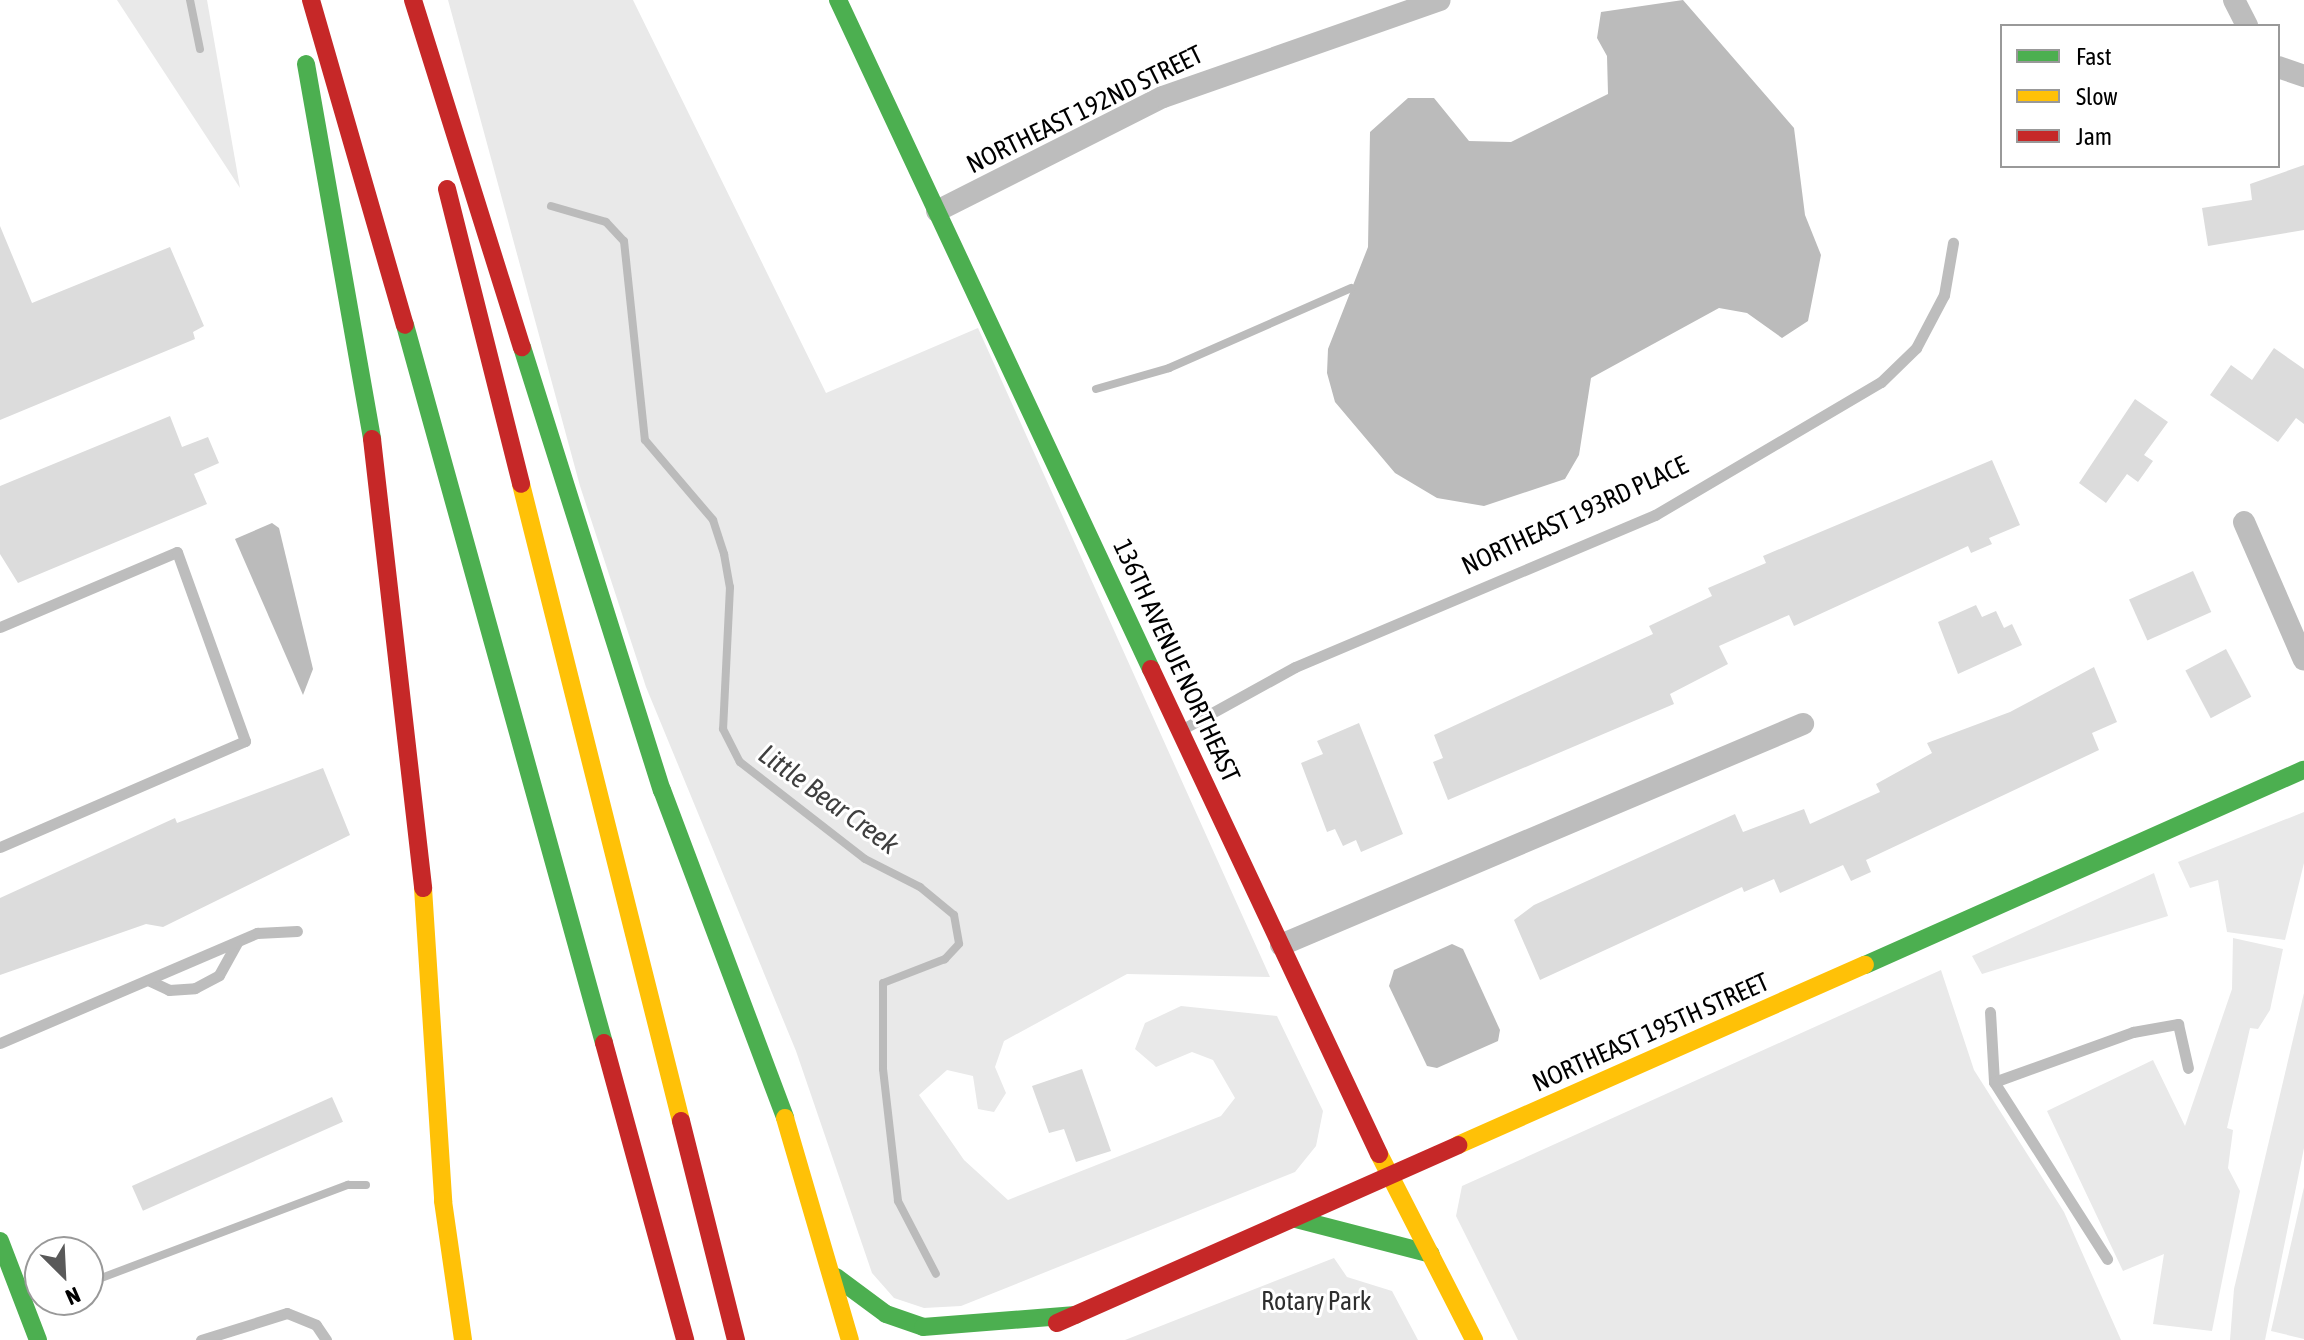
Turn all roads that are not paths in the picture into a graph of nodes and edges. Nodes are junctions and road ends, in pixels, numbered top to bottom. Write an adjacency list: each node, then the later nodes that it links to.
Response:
1 (295, 0): 35 (main road)
2 (311, 0): 36 (main road)
3 (405, 0): 40 (main road)
4 (413, 0): 33 (main road)
5 (838, 0): 11 (main road, 136TH AVENUE NORTHEAST)
6 (1440, 0): 11 (street, NORTHEAST 192ND STREET)
7 (2234, 0): 8 (street)
8 (2246, 24)
9 (2280, 68): 10 (street)
10 (2303, 76)
11 (937, 211): 17 (main road, 136TH AVENUE NORTHEAST)
12 (1953, 243): 17 (lane, NORTHEAST 193RD PLACE)
13 (2244, 522): 15 (street)
14 (0, 627): 19 (lane)
15 (2304, 660)
16 (1803, 724): 22 (street)
17 (1180, 730): 22 (main road, 136TH AVENUE NORTHEAST)
18 (2304, 770): 28 (main road, NORTHEAST 195TH STREET)
19 (0, 847)
20 (297, 931): 21 (lane)
21 (237, 942): 23 (lane); 23 (lane)
22 (1281, 945): 28 (main road, 136TH AVENUE NORTHEAST)
23 (148, 980): 25 (lane)
24 (1990, 1012): 27 (lane)
25 (0, 1043)
26 (2188, 1068): 27 (lane)
27 (1994, 1082): 32 (lane)
28 (1394, 1176): 29 (main road, NORTHEAST 195TH STREET); 31 (main road, 136TH AVENUE NORTHEAST)
29 (1296, 1219): 31 (main road); 34 (main road, NORTHEAST 195TH STREET)
30 (0, 1241): 37 (main road)
31 (1431, 1254): 43 (main road, 136TH AVENUE NORTHEAST)
32 (2107, 1259)
33 (836, 1277): 34 (main road); 41 (main road)
34 (1076, 1315): 42 (main road, NORTHEAST 195TH STREET)
35 (463, 1334)
36 (684, 1337)
37 (38, 1340)
38 (201, 1340): 39 (lane)
39 (326, 1340)
40 (736, 1340)
41 (850, 1340)
42 (1018, 1340)
43 (1474, 1340)

